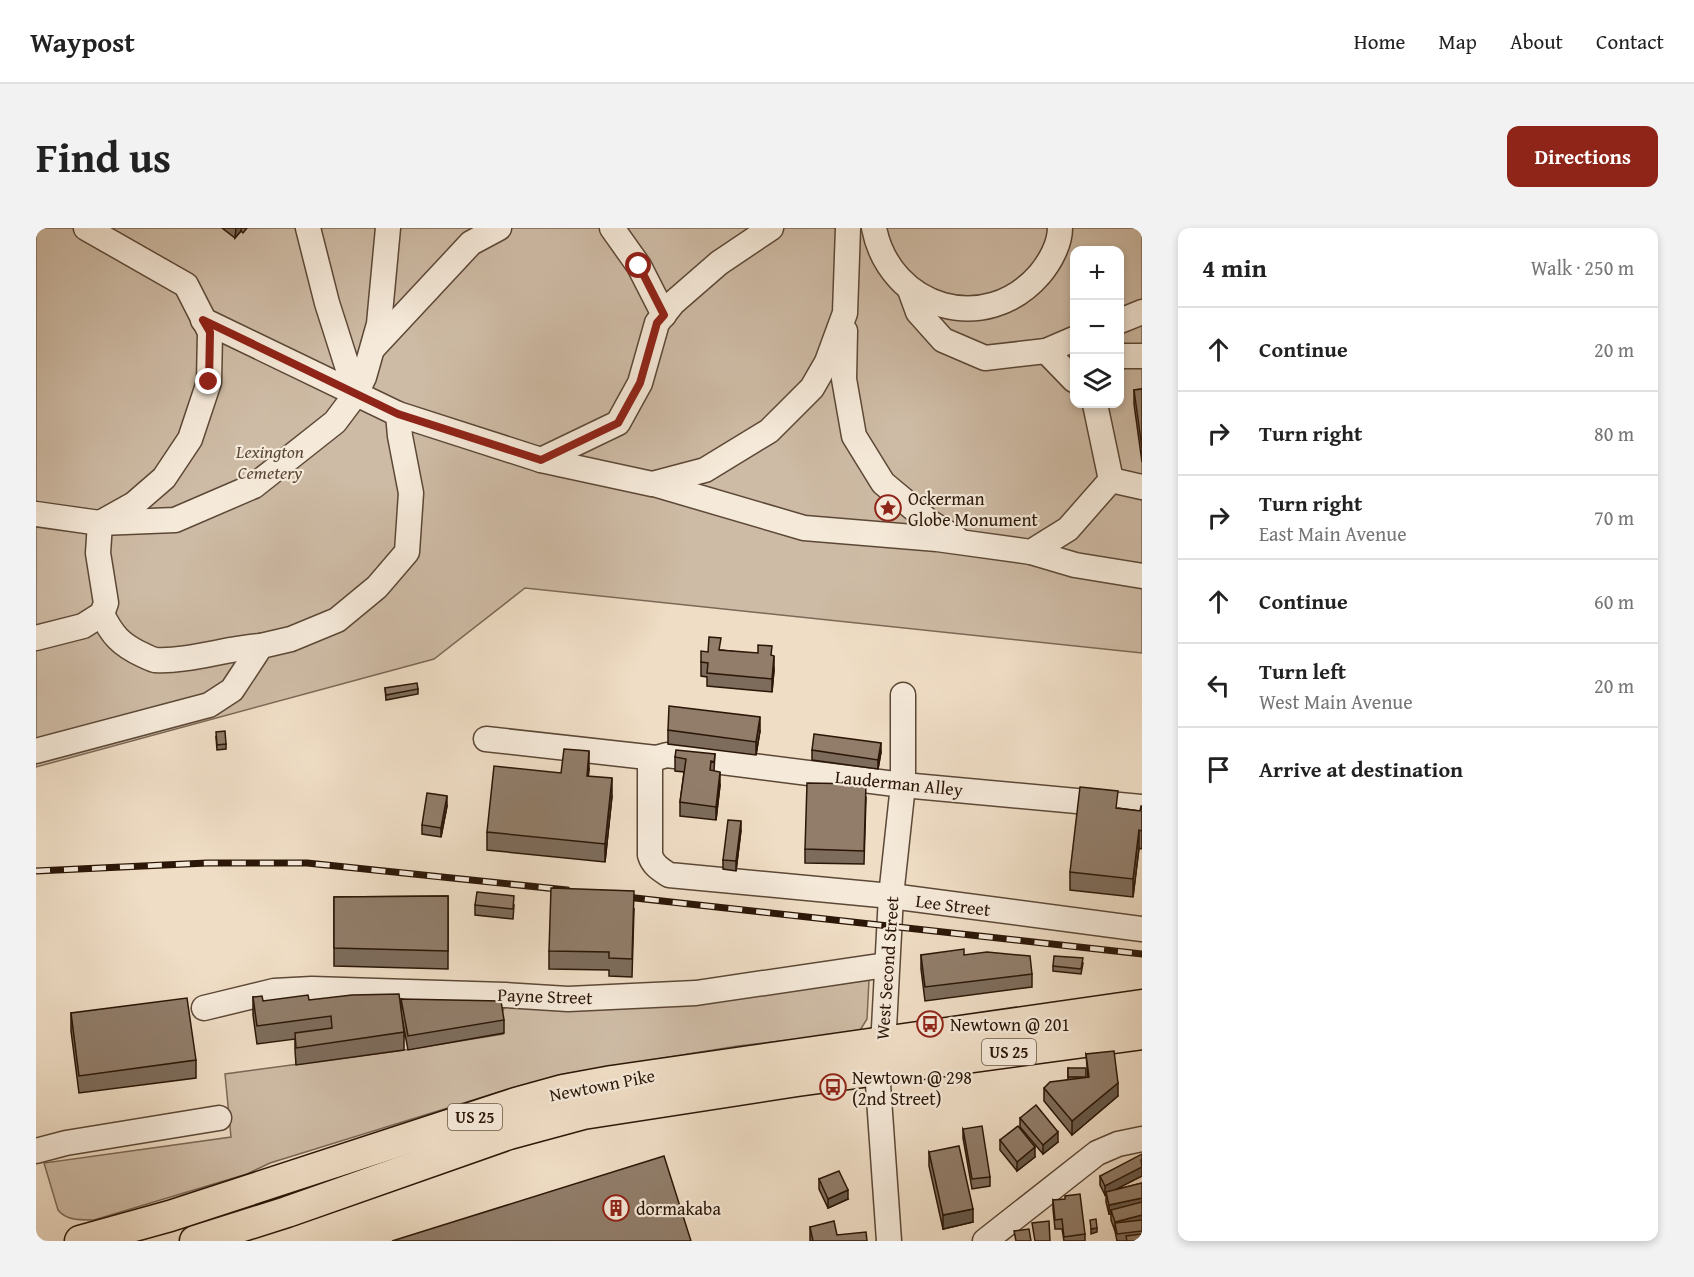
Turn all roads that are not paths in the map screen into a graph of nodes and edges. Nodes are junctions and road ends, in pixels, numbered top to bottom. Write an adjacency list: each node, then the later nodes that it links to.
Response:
1 (86, 228): 15 (street)
2 (308, 228): 21 (street)
3 (388, 228): 17 (street)
4 (499, 228): 17 (street)
5 (612, 228): 13 (street)
6 (771, 228): 13 (street)
7 (848, 228): 12 (street)
8 (874, 228): 10 (street)
9 (1060, 228): 10 (street)
10 (910, 290): 18 (street)
11 (1142, 312): 14 (street)
12 (845, 313): 26 (street); 30 (street)
13 (664, 315): 24 (street)
14 (1124, 319)
15 (203, 320): 21 (street); 29 (street)
16 (1070, 341): 18 (street)
17 (372, 349): 21 (street)
18 (1046, 351): 19 (street); 20 (street)
19 (1070, 354)
20 (1070, 376)
21 (356, 394): 23 (street); 29 (street)
22 (1098, 408): 25 (street)
23 (398, 414): 24 (street); 35 (street)
24 (541, 460): 26 (street)
25 (1111, 480): 27 (street); 31 (street)
26 (652, 484): 30 (street)
27 (1142, 487)
28 (36, 514): 29 (street)
29 (100, 523): 33 (street)
30 (963, 543): 31 (street)
31 (1031, 552): 32 (street)
32 (1142, 576)
33 (102, 614): 34 (street); 35 (street)
34 (36, 638)
35 (261, 646): 38 (street)
36 (903, 694): 40 (street, West Second Street)
37 (486, 739): 39 (street, Lauderman Alley)
38 (36, 751)
39 (656, 758): 40 (street, Lauderman Alley); 42 (street, Lee Street)
40 (903, 785): 41 (street, Lauderman Alley); 42 (street, West Second Street)
41 (1142, 807)
42 (891, 896): 43 (street, Lee Street); 44 (street, West Second Street)
43 (1142, 929)
44 (886, 965): 46 (street, Payne Street); 48 (street, West Second Street)
45 (1142, 1005): 48 (main road, Newtown Pike / US 25)
46 (204, 1008)
47 (1138, 1039): 48 (main road, Newtown Pike / US 25)
48 (880, 1057): 52 (main road, Newtown Pike / US 25); 54 (main road, Newtown Pike / US 25); 57 (street, West Second Street)
49 (219, 1118): 51 (street)
50 (1142, 1139): 58 (street)
51 (36, 1151)
52 (287, 1212): 53 (main road, Newtown Pike / US 25); 56 (main road)
53 (239, 1236): 55 (main road, Newtown Pike / US 25)
54 (80, 1241)
55 (195, 1241)
56 (275, 1241)
57 (889, 1241)
58 (985, 1241)

